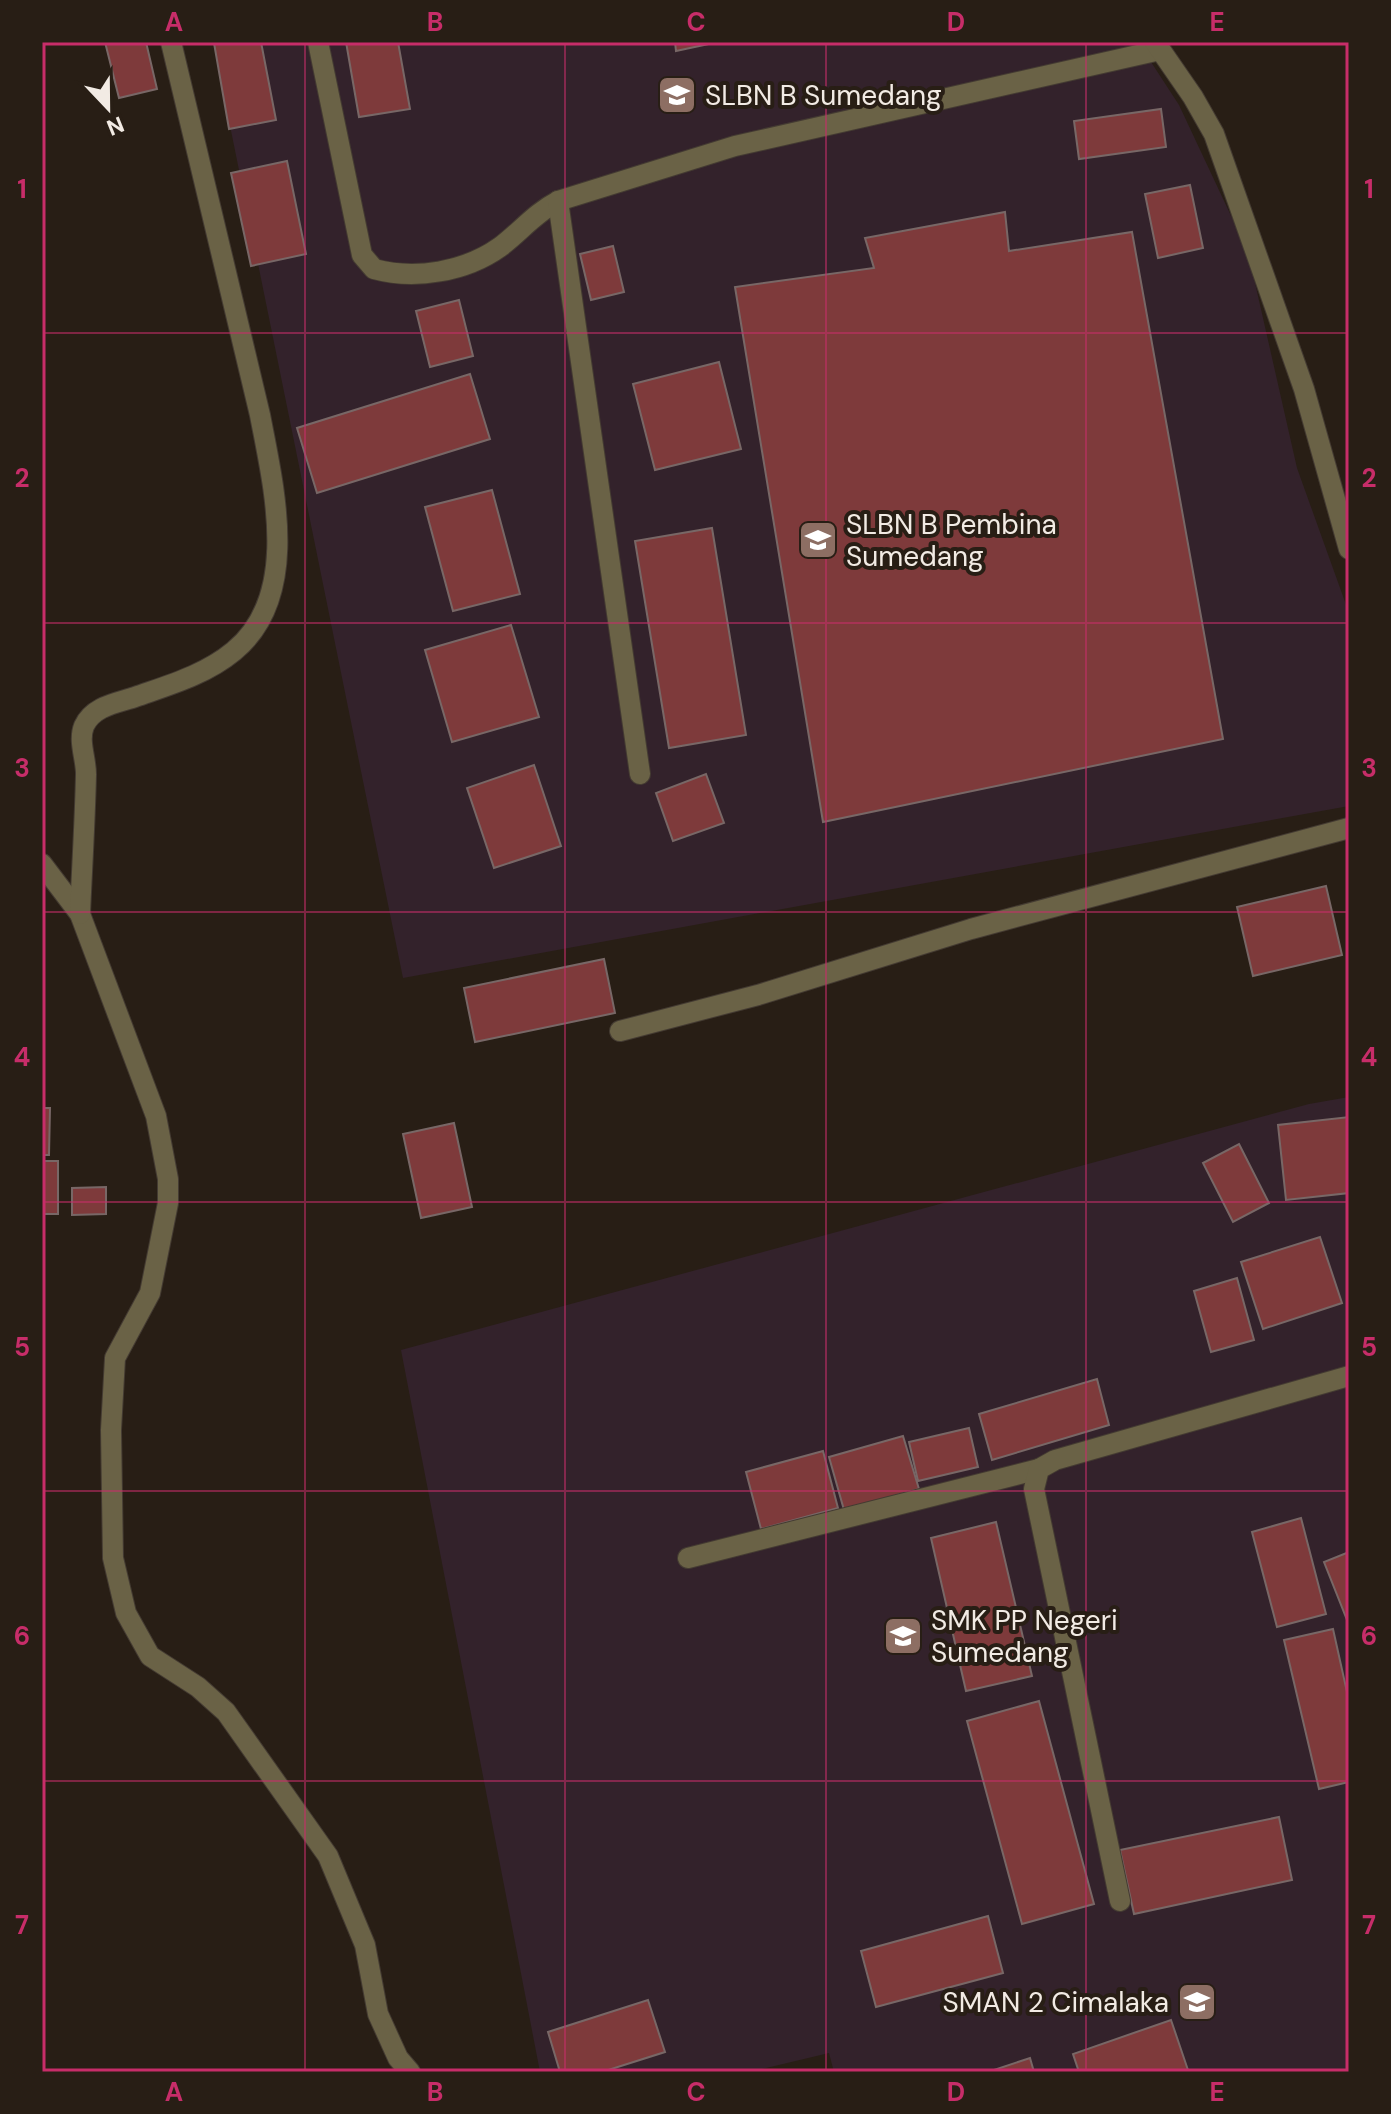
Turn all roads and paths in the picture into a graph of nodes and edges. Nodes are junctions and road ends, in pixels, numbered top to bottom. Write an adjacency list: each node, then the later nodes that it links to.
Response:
1 (171, 42): 9 (street)
2 (318, 42): 4 (street)
3 (1157, 46): 4 (street); 5 (street)
4 (558, 201): 6 (street)
5 (1349, 549)
6 (640, 774)
7 (1349, 828): 10 (street)
8 (42, 864): 9 (street)
9 (80, 914): 15 (street)
10 (620, 1031)
11 (1349, 1376): 12 (street)
12 (1039, 1469): 13 (street); 14 (street)
13 (688, 1558)
14 (1120, 1901)
15 (410, 2072)

